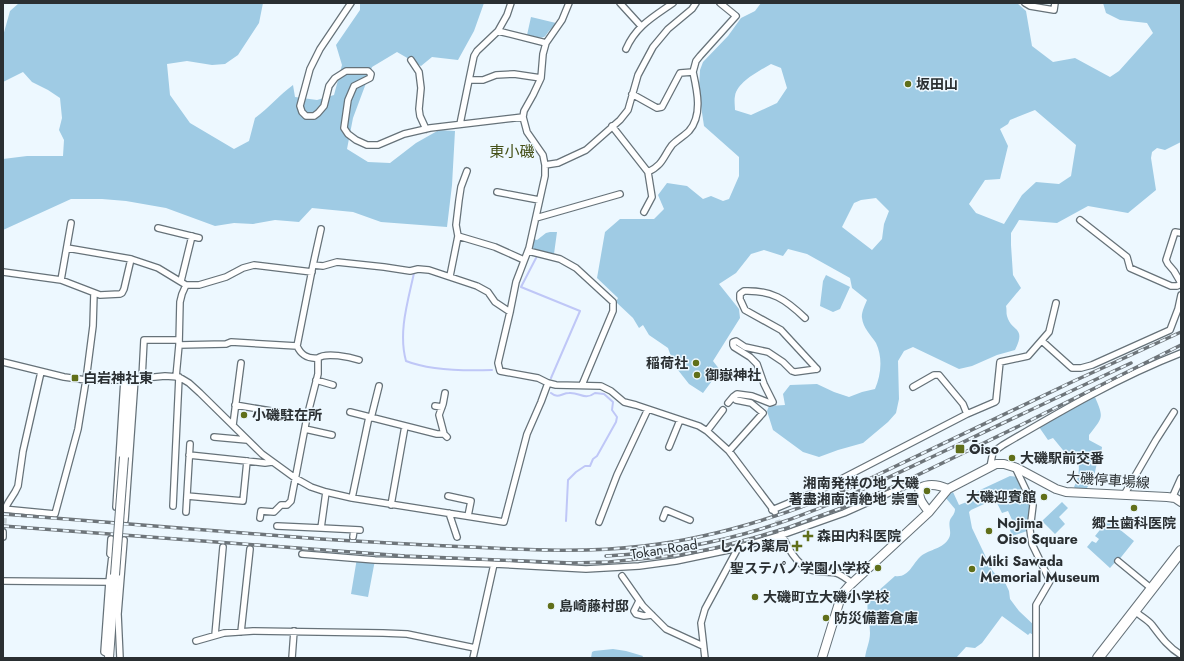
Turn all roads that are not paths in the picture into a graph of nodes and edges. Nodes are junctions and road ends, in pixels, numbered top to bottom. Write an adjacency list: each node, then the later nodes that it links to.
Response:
1 (352, 3): 22 (street)
2 (511, 3): 11 (street)
3 (567, 3): 12 (street)
4 (620, 3): 10 (street)
5 (673, 3): 10 (street)
6 (696, 3): 18 (street)
7 (720, 3): 15 (street)
8 (1025, 3): 9 (street)
9 (1055, 3)
10 (641, 26): 13 (street)
11 (498, 31): 12 (street); 17 (street)
12 (546, 43): 16 (street)
13 (626, 49)
14 (411, 60): 22 (street)
15 (693, 72): 18 (street); 25 (street)
16 (541, 78): 17 (street); 19 (street)
17 (469, 80): 20 (street)
18 (632, 94): 21 (street)
19 (524, 118): 20 (street); 23 (street)
20 (460, 124): 22 (street)
21 (612, 126): 23 (street); 25 (street)
22 (426, 129)
23 (545, 165): 28 (street)
24 (467, 171): 37 (street)
25 (648, 172): 29 (street)
26 (497, 192): 28 (street)
27 (620, 194): 30 (street)
28 (539, 200): 30 (street)
29 (644, 212)
30 (536, 218): 40 (street)
31 (1080, 220): 49 (street)
32 (70, 223): 39 (street)
33 (158, 228): 36 (street)
34 (321, 229): 43 (street)
35 (1181, 233): 49 (street)
36 (192, 236): 38 (street); 48 (street)
37 (458, 236): 42 (street); 46 (street)
38 (199, 238)
39 (67, 248): 41 (street); 47 (street)
40 (528, 250): 42 (street); 72 (street)
41 (131, 259): 48 (street); 51 (street)
42 (524, 260): 54 (street)
43 (313, 265): 45 (street); 46 (street)
44 (3, 272): 47 (street)
45 (312, 272): 50 (street); 58 (street)
46 (450, 276): 54 (street)
47 (61, 280): 51 (street)
48 (181, 281): 50 (street)
49 (1181, 284)
50 (186, 285): 57 (street)
51 (94, 293): 67 (street)
52 (1181, 295): 56 (street)
53 (1056, 303): 56 (street)
54 (510, 312): 70 (street)
55 (805, 318): 76 (street)
56 (1042, 341): 85 (street)
57 (179, 343): 58 (street); 65 (street); 66 (street)
58 (297, 346): 60 (street)
59 (1181, 353): 102 (street)
60 (318, 358): 61 (street); 69 (street)
61 (359, 360)
62 (3, 362): 64 (street)
63 (241, 363): 78 (street)
64 (41, 372): 67 (street); 120 (street)
65 (177, 377): 66 (street); 89 (street); 118 (street)
66 (142, 378): 68 (street)
67 (86, 380): 68 (street); 120 (street)
68 (130, 380): 110 (street); 115 (street); 163 (street, bridge)
69 (316, 380): 71 (street); 86 (street)
70 (548, 383): 72 (street); 124 (street)
71 (333, 385)
72 (582, 385): 81 (street)
73 (913, 387): 85 (street)
74 (380, 389): 87 (street)
75 (445, 392): 80 (street)
76 (733, 397): 77 (street); 98 (street)
77 (728, 403)
78 (235, 405): 86 (street); 89 (street)
79 (435, 406): 80 (street)
80 (442, 407): 90 (street)
81 (648, 409): 88 (street); 129 (street)
82 (723, 410): 92 (street)
83 (350, 412): 87 (street)
84 (1174, 412): 109 (street)
85 (967, 414): 98 (street)
86 (307, 416): 91 (street)
87 (370, 418): 90 (street); 113 (street)
88 (680, 420): 92 (street); 97 (street)
89 (233, 425): 95 (street)
90 (405, 426): 117 (street)
91 (305, 429): 93 (street); 104 (street)
92 (707, 431): 98 (street)
93 (332, 435)
94 (214, 437): 95 (street)
95 (247, 440): 101 (street)
96 (190, 444): 99 (street)
97 (669, 447)
98 (729, 451)
99 (189, 455): 100 (street); 111 (street)
100 (247, 461): 101 (street); 111 (street)
101 (272, 462): 104 (street)
102 (990, 467): 103 (street, 大磯停車場線); 107 (street)
103 (1015, 467): 109 (street, 大磯停車場線); 169 (street)
104 (295, 478): 108 (street); 125 (street)
105 (1181, 478): 114 (street)
106 (920, 488): 107 (street); 122 (street); 135 (street, Tokan Road)
107 (948, 489): 122 (street)
108 (326, 492): 113 (street); 131 (street)
109 (1124, 495): 114 (street, 大磯停車場線)
110 (117, 496): 115 (street); 119 (street)
111 (187, 496): 121 (street)
112 (448, 496): 124 (street)
113 (352, 498): 117 (street)
114 (1172, 498): 116 (street, 大磯停車場線)
115 (126, 500): 127 (street)
116 (1181, 502)
117 (391, 505): 123 (street)
118 (173, 506)
119 (116, 507)
120 (4, 509)
121 (186, 512)
122 (929, 512): 151 (street)
123 (449, 513): 124 (street); 138 (street)
124 (468, 516)
125 (260, 518)
126 (663, 518): 128 (street)
127 (125, 520)
128 (690, 520)
129 (599, 522)
130 (277, 526): 131 (street)
131 (321, 528): 132 (street)
132 (354, 530): 133 (street); 137 (street)
133 (360, 530)
134 (4, 532): 136 (street)
135 (782, 533): 142 (street, Tokan Road); 151 (street)
136 (3, 537)
137 (353, 537)
138 (457, 537)
139 (111, 539): 150 (street)
140 (124, 540): 164 (street)
141 (223, 547): 158 (street)
142 (738, 548): 147 (street, Tokan Road); 160 (street)
143 (250, 549): 157 (street)
144 (1181, 551): 152 (highway)
145 (302, 554): 147 (street, Tokan Road)
146 (1118, 561): 152 (street)
147 (494, 564): 161 (street)
148 (622, 576): 153 (street)
149 (3, 581): 150 (street)
150 (109, 582): 163 (street)
151 (852, 583): 168 (street)
152 (1152, 589): 154 (highway)
153 (639, 601): 155 (street); 155 (street)
154 (1135, 611): 162 (street); 170 (highway)
155 (652, 615): 160 (street)
156 (294, 631): 157 (street); 161 (street); 165 (street)
157 (241, 632): 158 (street)
158 (215, 635): 159 (street)
159 (196, 641)
160 (703, 646): 167 (street)
161 (475, 648): 166 (street)
162 (1181, 655)
163 (110, 657)
164 (120, 658)
165 (292, 658)
166 (473, 658)
167 (705, 658)
168 (822, 658)
169 (1036, 658)
170 (1098, 658)

